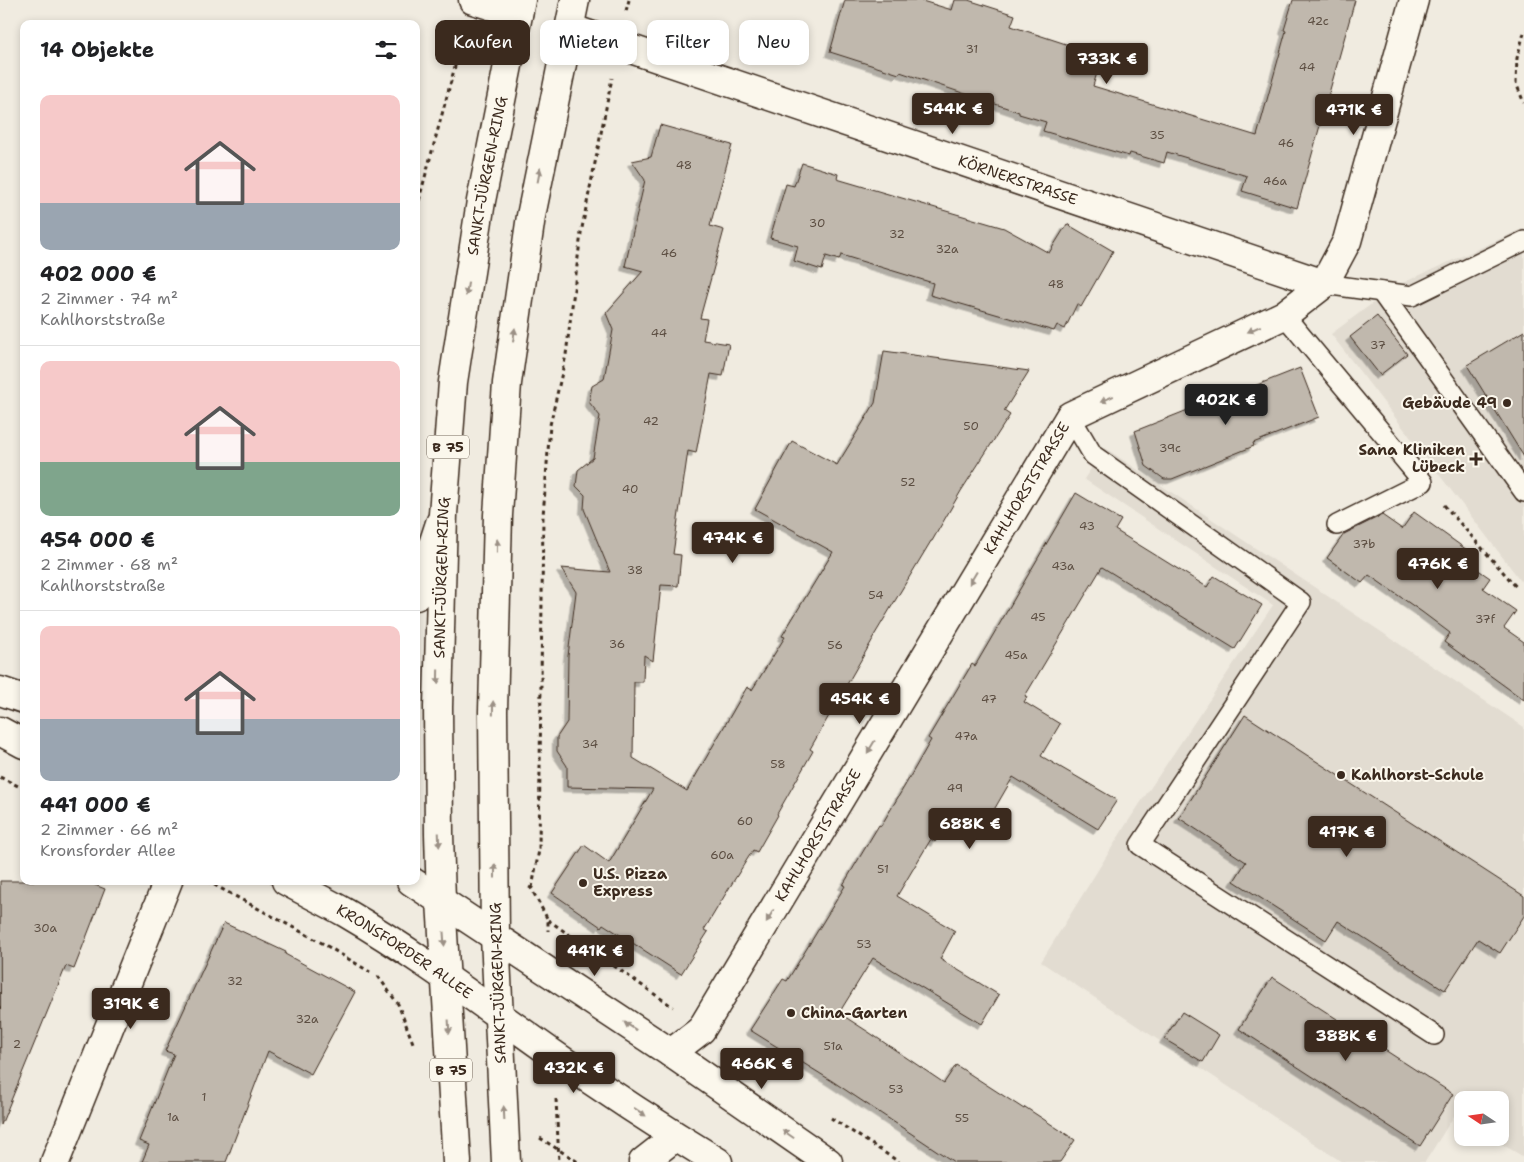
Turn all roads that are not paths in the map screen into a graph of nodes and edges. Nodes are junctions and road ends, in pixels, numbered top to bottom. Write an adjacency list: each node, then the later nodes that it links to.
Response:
1 (473, 0): 4 (main road)
2 (575, 0): 5 (main road, SANKT-JÜRGEN-RING)
3 (1414, 0): 9 (main road, KAHLHORSTSTRASSE)
4 (519, 7): 14 (main road, SANKT-JÜRGEN-RING / B 75, one-way to 14)
5 (570, 20)
6 (637, 50): 9 (main road, KÖRNERSTRASSE)
7 (561, 65): 25 (main road, SANKT-JÜRGEN-RING, one-way to 7)
8 (1524, 240): 10 (lane)
9 (1324, 284): 10 (lane); 11 (main road, KAHLHORSTSTRASSE)
10 (1381, 292): 13 (lane)
11 (1284, 315): 12 (main road, KAHLHORSTSTRASSE, one-way to 12); 15 (lane)
12 (1070, 416): 28 (lane); 29 (main road, KAHLHORSTSTRASSE, one-way to 29)
13 (1524, 492)
14 (443, 514): 16 (main road); 24 (main road, SANKT-JÜRGEN-RING / B 75, one-way to 24)
15 (1337, 525)
16 (420, 584)
17 (0, 692): 18 (main road)
18 (20, 698)
19 (0, 731): 20 (main road)
20 (20, 742)
21 (166, 885): 31 (main road)
22 (294, 885): 26 (main road, KRONSFORDER ALLEE)
23 (417, 885): 24 (main road)
24 (441, 901): 25 (main road); 26 (main road, SANKT-JÜRGEN-RING / B 75, one-way to 26)
25 (495, 937): 27 (main road, SANKT-JÜRGEN-RING); 29 (main road, one-way to 25)
26 (446, 978): 27 (main road, KRONSFORDER ALLEE); 32 (main road, SANKT-JÜRGEN-RING / B 75, one-way to 32)
27 (499, 1015): 30 (main road, KRONSFORDER ALLEE, one-way to 30); 33 (main road, SANKT-JÜRGEN-RING, one-way to 27)
28 (1434, 1035)
29 (671, 1053): 36 (main road, one-way to 29)
30 (675, 1136): 34 (main road); 35 (main road, KRONSFORDER ALLEE)
31 (55, 1162)
32 (457, 1162)
33 (506, 1162)
34 (643, 1162)
35 (718, 1162)
36 (828, 1162)

